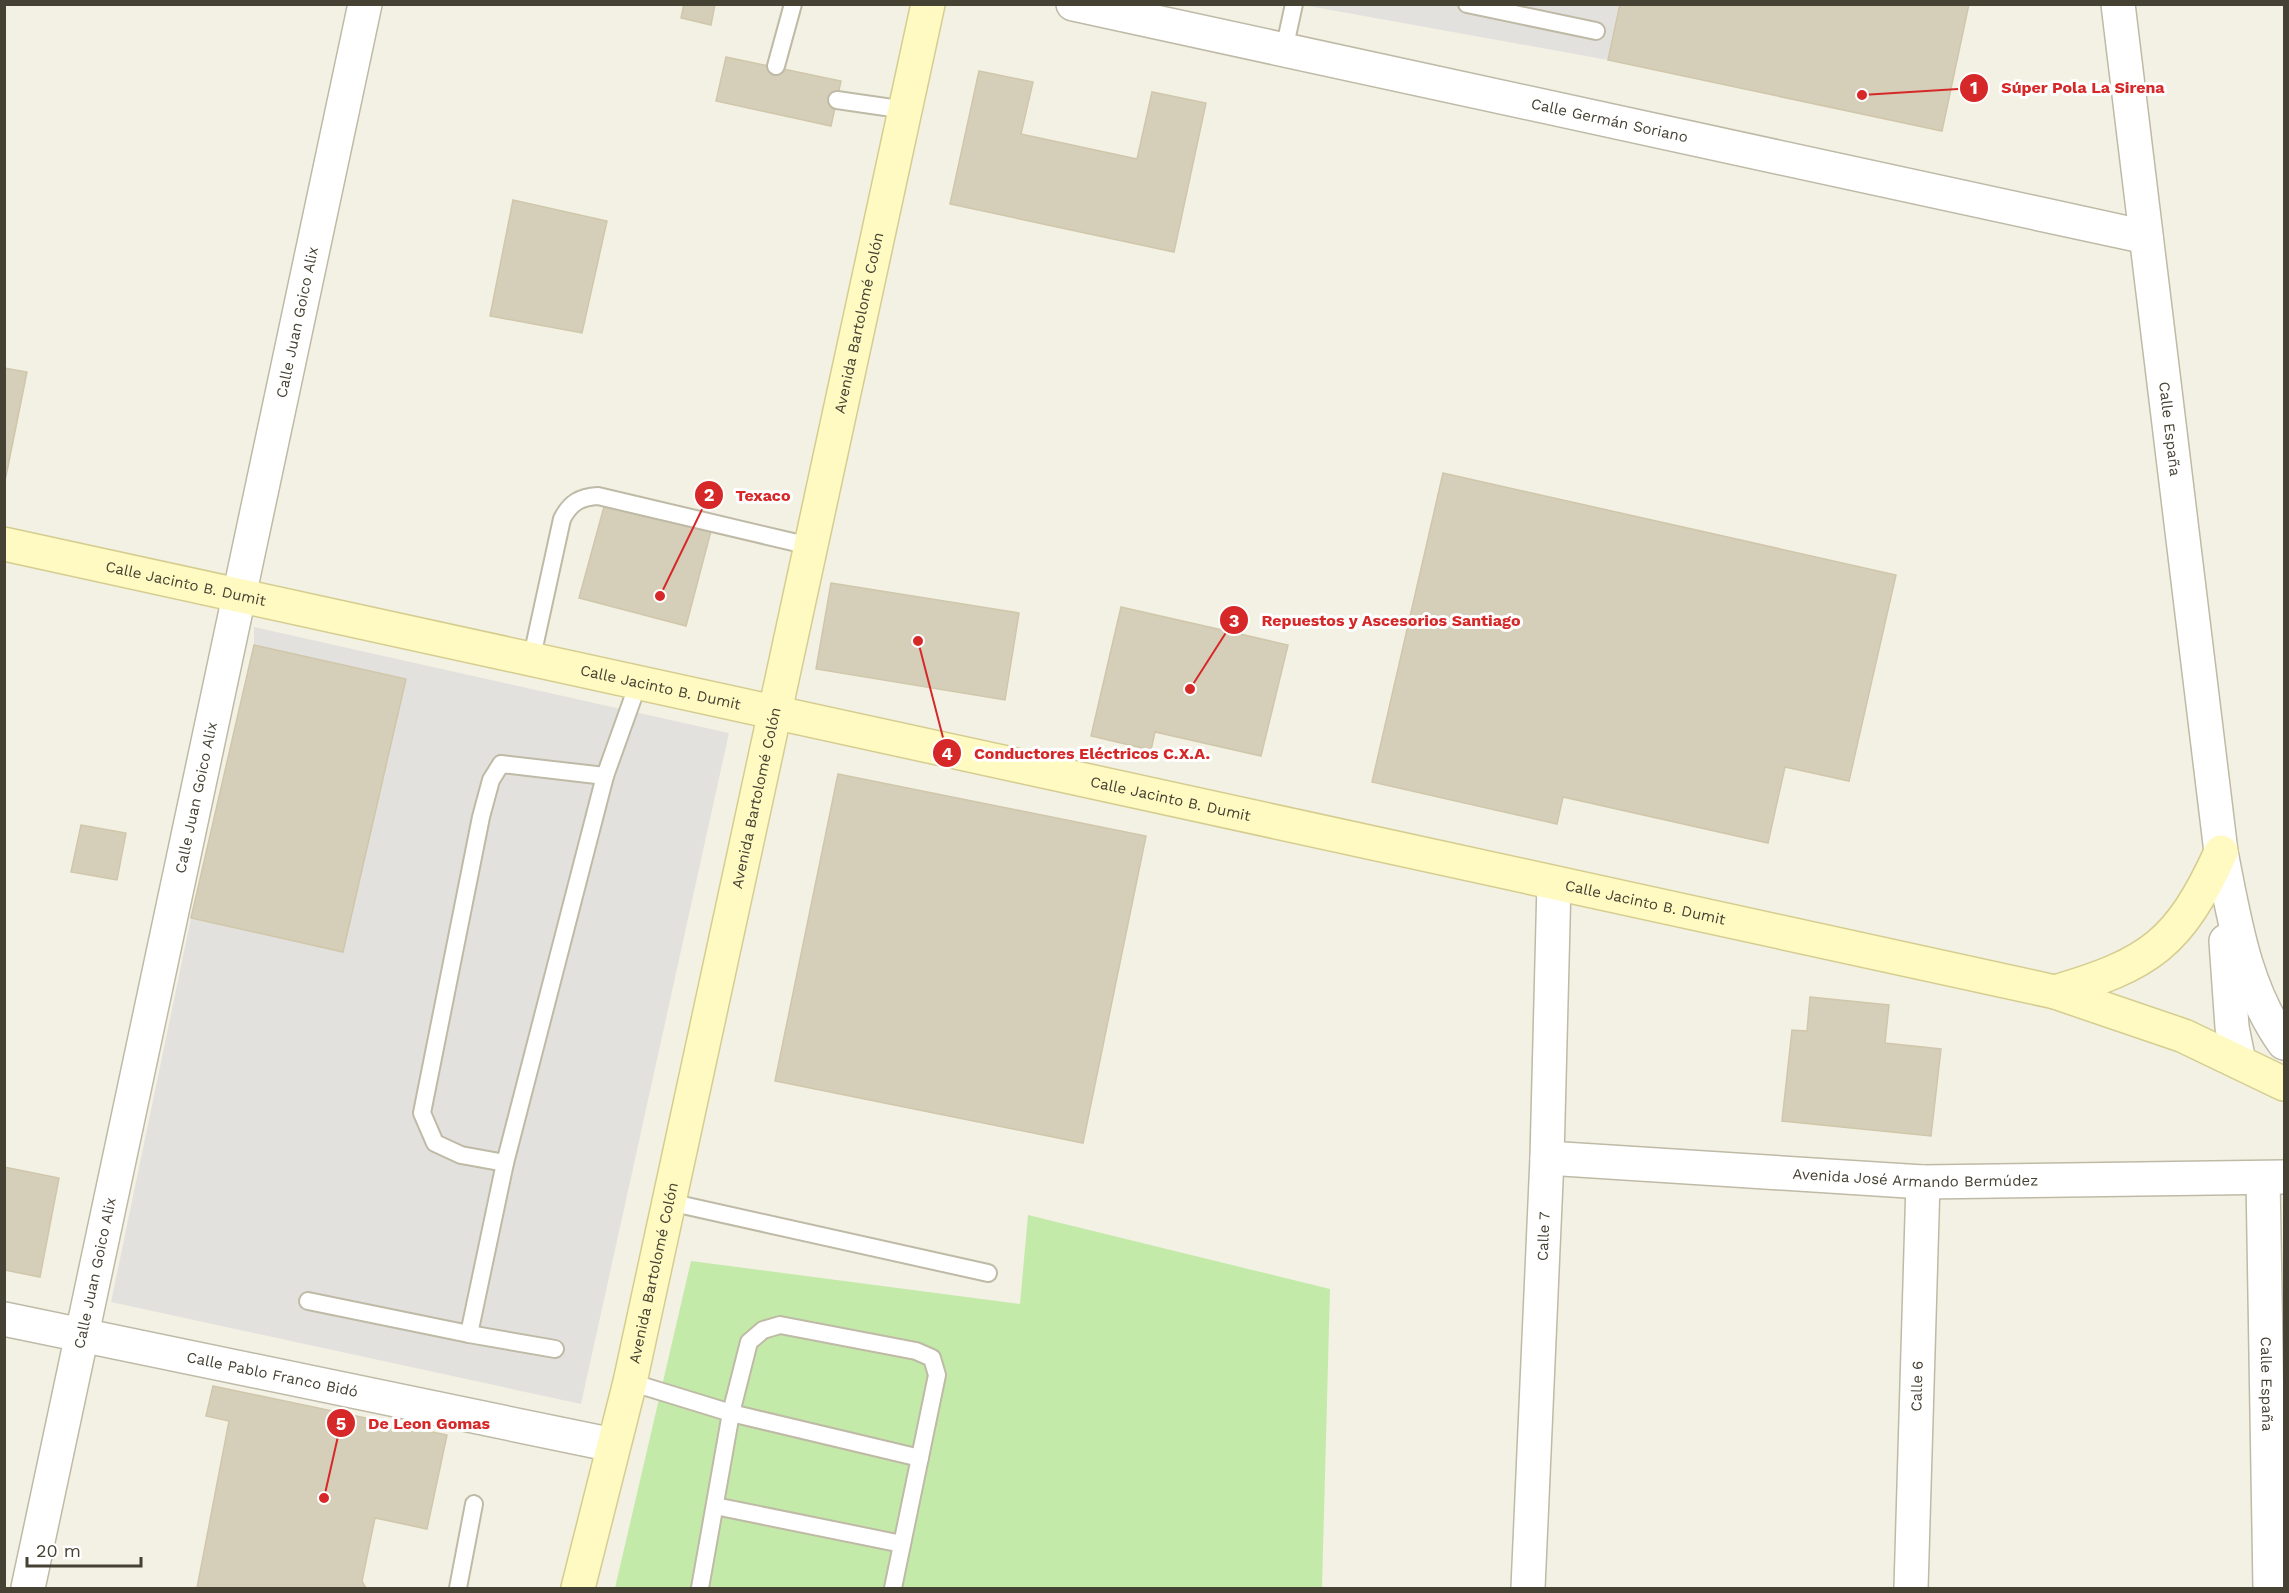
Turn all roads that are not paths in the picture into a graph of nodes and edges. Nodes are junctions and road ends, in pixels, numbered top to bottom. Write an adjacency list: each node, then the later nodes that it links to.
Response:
1 (364, 4): 16 (street, Calle Juan Goico Alix)
2 (793, 4): 10 (lane)
3 (928, 4): 12 (street, Avenida Bartolomé Colón)
4 (1073, 4): 9 (street, Calle Germán Soriano)
5 (1294, 4): 9 (lane)
6 (1467, 4): 8 (lane)
7 (2118, 4): 13 (street, Calle España)
8 (1596, 31)
9 (1284, 50): 13 (street, Calle Germán Soriano)
10 (776, 66)
11 (837, 100): 12 (lane)
12 (906, 110): 15 (street, Avenida Bartolomé Colón)
13 (2146, 237): 21 (street, Calle España)
14 (4, 544): 16 (street, Calle Jacinto B. Dumit)
15 (810, 546): 17 (lane); 19 (street, Avenida Bartolomé Colón)
16 (240, 597): 17 (street, Calle Jacinto B. Dumit); 36 (street, Calle Juan Goico Alix)
17 (531, 661): 18 (street, Calle Jacinto B. Dumit)
18 (639, 681): 19 (street, Calle Jacinto B. Dumit); 20 (lane)
19 (773, 714): 22 (street, Calle Jacinto B. Dumit); 31 (street, Avenida Bartolomé Colón)
20 (605, 776): 28 (lane); 28 (lane)
21 (2221, 852): 23 (street); 24 (street, Calle España); 25 (street, Calle España)
22 (1554, 883): 23 (street, Calle Jacinto B. Dumit); 27 (street, Calle 7)
23 (2055, 992): 25 (street)
24 (2284, 1043)
25 (2239, 1062): 26 (street)
26 (2284, 1084)
27 (1547, 1158): 30 (street, Avenida José Armando Bermúdez); 50 (street, Calle 7)
28 (505, 1163): 35 (lane)
29 (2274, 1177): 30 (street, Avenida José Armando Bermúdez); 52 (street, Calle España)
30 (1923, 1182): 51 (street, Calle 6)
31 (669, 1202): 32 (lane); 38 (street, Avenida Bartolomé Colón)
32 (987, 1273)
33 (308, 1300): 35 (lane)
34 (4, 1319): 36 (street, Calle Pablo Franco Bidó)
35 (469, 1334): 37 (lane)
36 (83, 1336): 40 (street, Calle Pablo Franco Bidó); 45 (street, Calle Juan Goico Alix)
37 (555, 1349)
38 (630, 1382): 39 (lane); 40 (street, Avenida Bartolomé Colón)
39 (731, 1413): 41 (lane); 41 (lane); 43 (lane)
40 (613, 1445): 47 (street, Avenida Bartolomé Colón)
41 (920, 1458): 44 (lane)
42 (474, 1504): 46 (lane)
43 (715, 1506): 44 (lane); 48 (lane)
44 (902, 1544): 49 (lane)
45 (28, 1588)
46 (458, 1588)
47 (578, 1588)
48 (700, 1588)
49 (893, 1588)
50 (1528, 1588)
51 (1911, 1588)
52 (2270, 1588)

